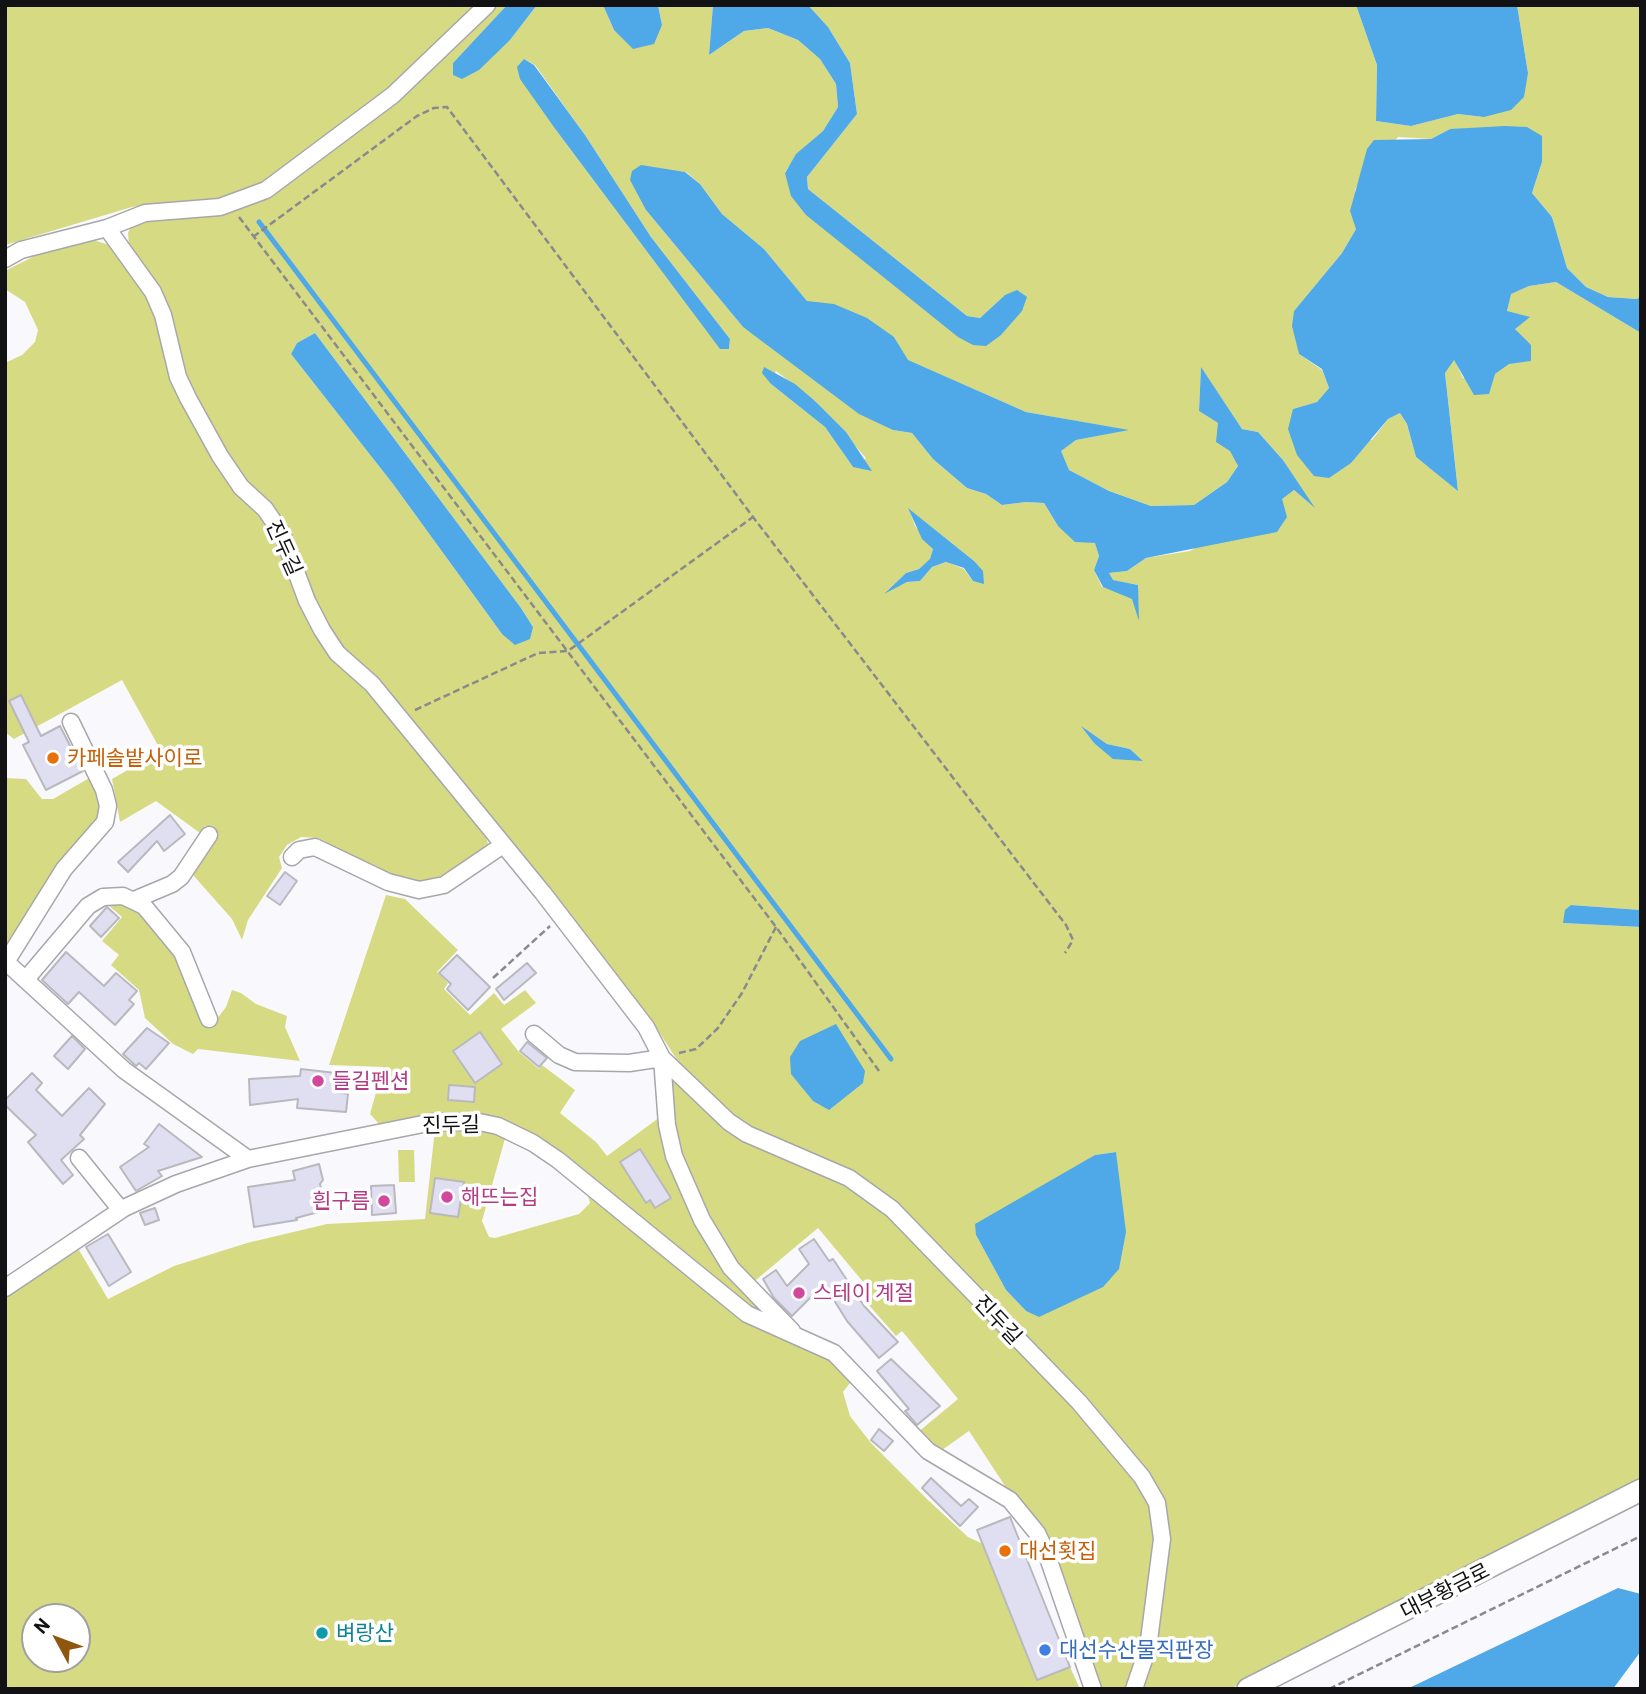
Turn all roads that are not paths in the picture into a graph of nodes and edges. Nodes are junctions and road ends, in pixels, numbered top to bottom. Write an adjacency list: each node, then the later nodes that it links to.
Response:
1 (487, 5): 2 (street)
2 (107, 228): 3 (street); 6 (street, 진두길)
3 (5, 259)
4 (71, 722): 9 (street)
5 (209, 835): 8 (street)
6 (503, 845): 7 (street); 13 (street, 진두길)
7 (292, 857)
8 (134, 900): 10 (street); 11 (street)
9 (6, 961): 10 (street)
10 (27, 978): 15 (street)
11 (209, 1018)
12 (534, 1034): 13 (street)
13 (662, 1058): 18 (street, 진두길); 21 (street, 진두길)
14 (79, 1158): 16 (street)
15 (248, 1159): 16 (street, 진두길); 18 (street, 진두길)
16 (121, 1210): 17 (street, 진두길)
17 (5, 1289)
18 (799, 1338): 20 (street, 진두길)
19 (1641, 1490): 22 (main road, 대부황금로)
20 (1093, 1689)
21 (1134, 1689)
22 (1248, 1689)

